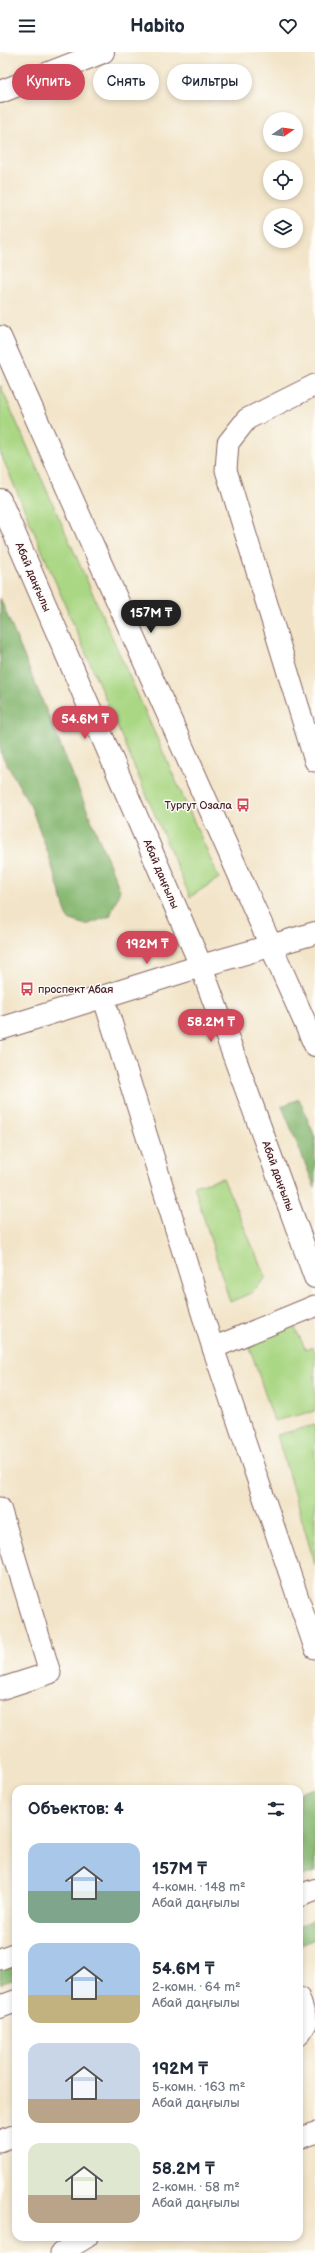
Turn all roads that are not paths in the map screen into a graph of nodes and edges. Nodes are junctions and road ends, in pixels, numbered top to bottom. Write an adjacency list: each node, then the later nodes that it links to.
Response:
1 (103, 52): 2 (main road)
2 (0, 92)
3 (0, 337): 8 (main road)
4 (315, 385): 6 (lane)
5 (0, 500): 9 (main road, Абай даңғылы)
6 (315, 761)
7 (315, 933): 8 (main road)
8 (272, 945): 9 (main road); 12 (main road)
9 (201, 966): 10 (main road); 13 (main road, Абай даңғылы)
10 (103, 996): 11 (main road); 15 (lane)
11 (0, 1029)
12 (315, 1045)
13 (315, 1277)
14 (315, 1306): 15 (lane)
15 (213, 1348): 17 (lane)
16 (0, 1508): 18 (lane)
17 (315, 1648)
18 (0, 1689)
19 (315, 1890): 20 (main road)
20 (303, 1894)
21 (12, 1954): 22 (lane)
22 (0, 1959)
23 (12, 2002): 24 (main road)
24 (0, 2007)
25 (303, 2010): 26 (lane)
26 (303, 2028)
27 (315, 2133): 29 (lane)
28 (12, 2136): 30 (lane)
29 (303, 2137)
30 (0, 2141)
31 (80, 2241): 32 (lane)
32 (61, 2253)

